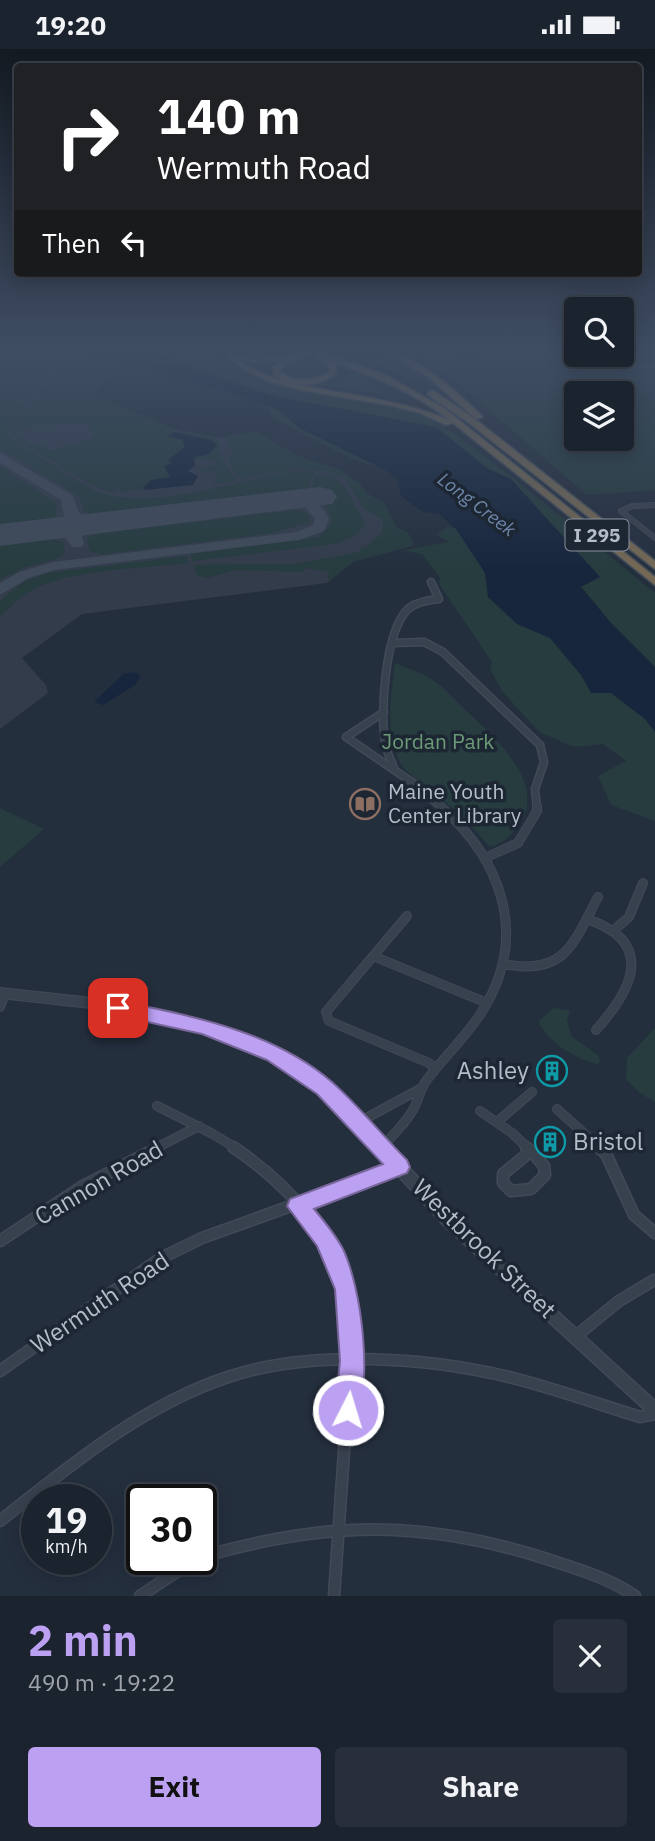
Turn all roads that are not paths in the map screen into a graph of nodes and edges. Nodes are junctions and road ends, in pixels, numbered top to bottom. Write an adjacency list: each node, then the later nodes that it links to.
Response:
1 (451, 424): 5 (highway)
2 (458, 424): 5 (highway, I 295)
3 (474, 424): 6 (highway, I 295)
4 (487, 424): 6 (highway)
5 (539, 488): 11 (highway, I 295)
6 (570, 499): 9 (highway, I 295)
7 (655, 505): 8 (street)
8 (654, 538)
9 (655, 566)
10 (431, 582): 12 (street)
11 (655, 582)
12 (394, 643): 13 (street); 15 (street)
13 (384, 712): 14 (street); 14 (street)
14 (394, 768): 15 (street)
15 (487, 856): 22 (street)
16 (643, 883): 20 (street)
17 (598, 897): 19 (street)
18 (407, 916): 21 (street)
19 (587, 919): 20 (street); 22 (street)
20 (614, 930): 26 (street)
21 (373, 956): 24 (street); 27 (street)
22 (503, 964): 24 (street)
23 (3, 993): 25 (street); 33 (street, Westbrook Street)
24 (487, 1003): 27 (street)
25 (0, 1007)
26 (596, 1030)
27 (435, 1069): 28 (street)
28 (420, 1089): 33 (street); 36 (street)
29 (532, 1092): 34 (street)
30 (157, 1106): 35 (street)
31 (558, 1109): 40 (street)
32 (480, 1111): 34 (street)
33 (359, 1122): 36 (street, Westbrook Street)
34 (497, 1122): 37 (street)
35 (199, 1126): 39 (street); 41 (street, Cannon Road)
36 (382, 1147): 38 (street, Westbrook Street)
37 (531, 1151): 37 (street)
38 (399, 1167): 39 (street, Wermuth Road); 43 (street, Westbrook Street)
39 (298, 1206): 44 (street); 45 (street, Wermuth Road)
40 (655, 1233)
41 (0, 1241)
42 (653, 1280): 43 (street)
43 (576, 1336): 46 (street, Westbrook Street)
44 (352, 1361): 46 (street); 47 (street); 48 (street)
45 (0, 1371)
46 (655, 1412)
47 (0, 1521)
48 (340, 1528): 49 (street); 52 (street); 53 (street)
49 (217, 1552)
50 (172, 1575): 51 (street)
51 (140, 1596)
52 (334, 1596)
53 (635, 1596)

